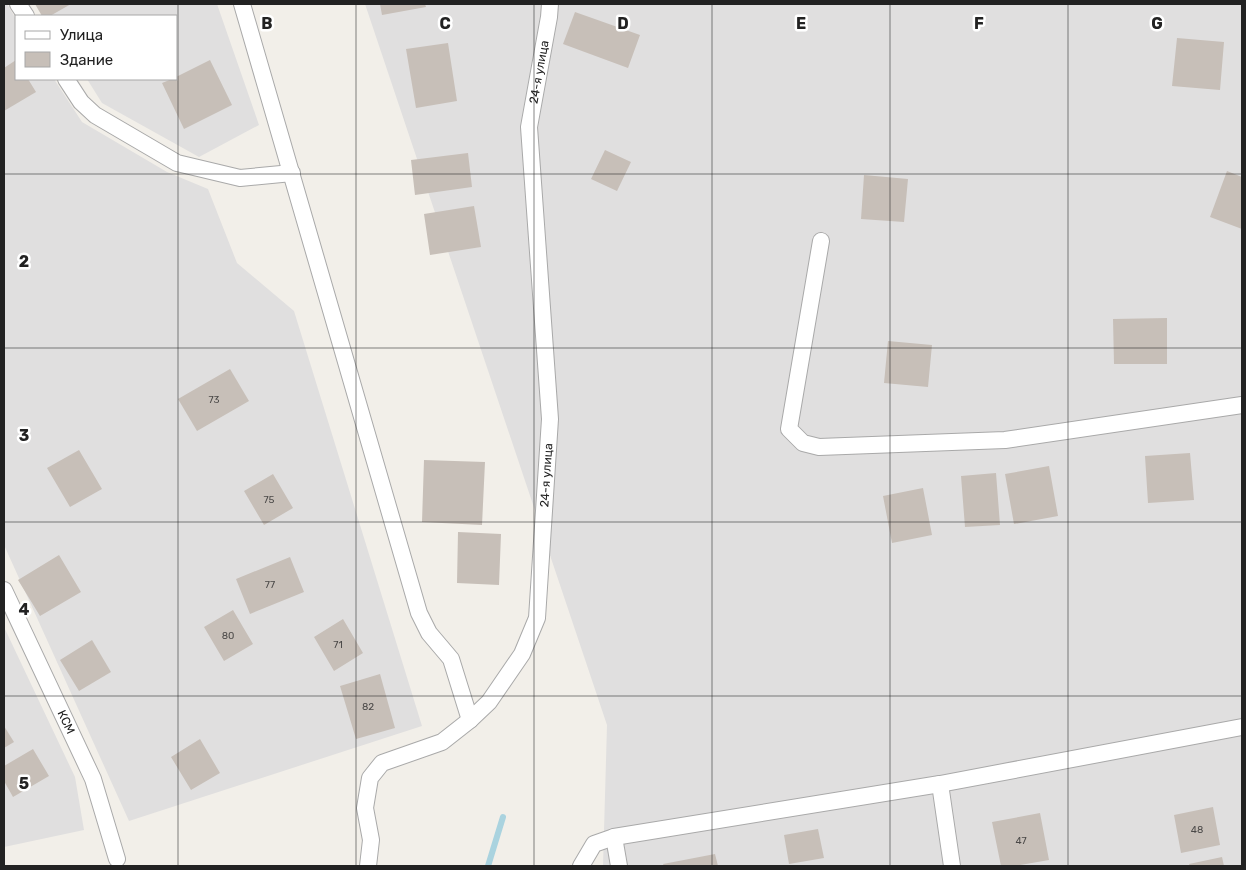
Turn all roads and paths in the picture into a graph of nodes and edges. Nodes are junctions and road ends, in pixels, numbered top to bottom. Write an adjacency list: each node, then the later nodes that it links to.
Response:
1 (18, 4): 4 (street)
2 (242, 4): 6 (street)
3 (550, 4): 10 (street, 24-я улица)
4 (25, 15)
5 (67, 80): 6 (street)
6 (292, 173): 10 (street)
7 (821, 241): 8 (street)
8 (1242, 405)
9 (4, 590): 14 (street, КСМ)
10 (470, 720): 15 (street, 24-я улица)
11 (1242, 727): 12 (street)
12 (940, 784): 13 (street); 18 (street)
13 (614, 837): 16 (street); 17 (street)
14 (117, 859)
15 (368, 866)
16 (581, 866)
17 (619, 866)
18 (952, 866)

